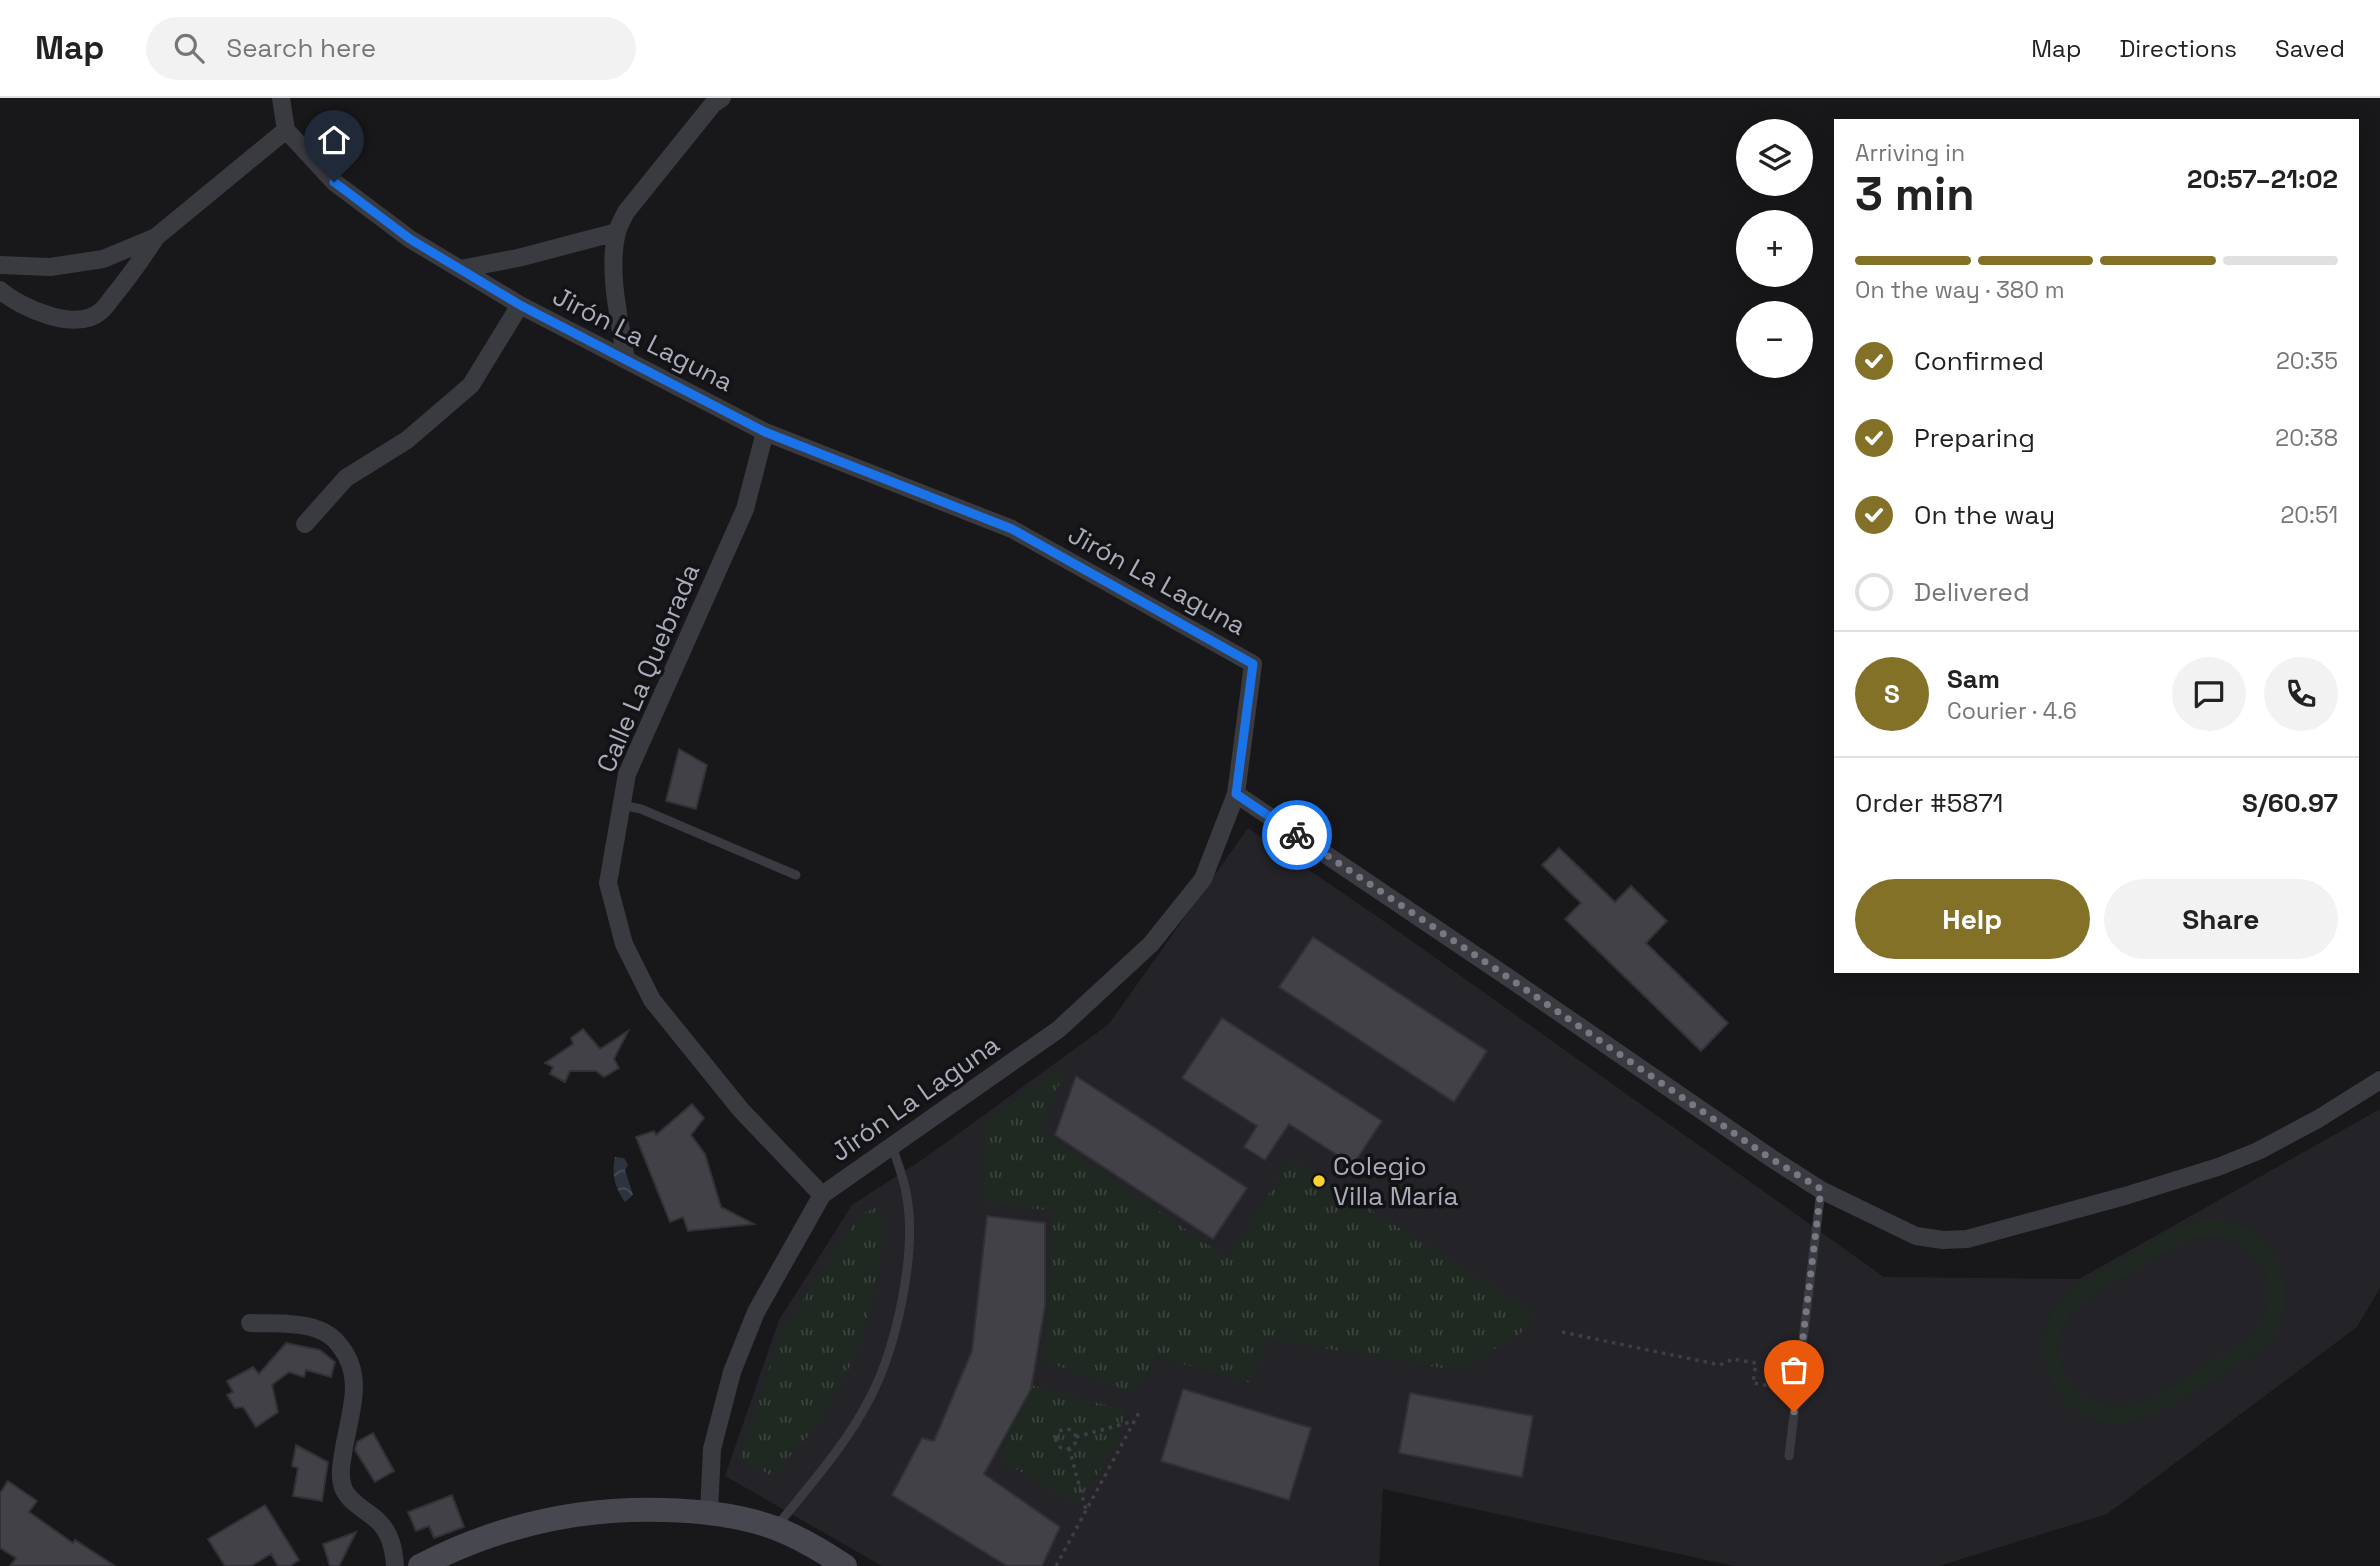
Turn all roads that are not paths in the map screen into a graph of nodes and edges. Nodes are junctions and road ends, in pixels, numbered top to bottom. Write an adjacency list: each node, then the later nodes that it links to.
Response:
1 (281, 98): 3 (street)
2 (722, 98): 4 (street)
3 (286, 130): 5 (street); 7 (street, Jirón La Laguna)
4 (617, 232): 7 (street); 10 (street)
5 (156, 237): 6 (street); 8 (street)
6 (0, 265)
7 (460, 269): 9 (street, Jirón La Laguna)
8 (0, 290)
9 (520, 305): 10 (street, Jirón La Laguna); 12 (street)
10 (626, 360): 11 (street, Jirón La Laguna)
11 (765, 432): 13 (street, Jirón La Laguna); 14 (street, Calle La Quebrada)
12 (305, 524)
13 (1236, 794): 17 (street, Jirón La Laguna); 18 (street)
14 (622, 804): 15 (lane); 19 (street, Calle La Quebrada)
15 (796, 875)
16 (2380, 1080): 18 (street)
17 (892, 1146): 19 (street, Jirón La Laguna); 23 (lane)
18 (1821, 1189): 21 (lane)
19 (822, 1195): 22 (street, Jirón La Laguna)
20 (250, 1323): 24 (street)
21 (1789, 1456)
22 (709, 1511): 23 (street); 25 (street)
23 (775, 1528): 26 (street)
24 (395, 1566)
25 (420, 1566)
26 (845, 1566)

